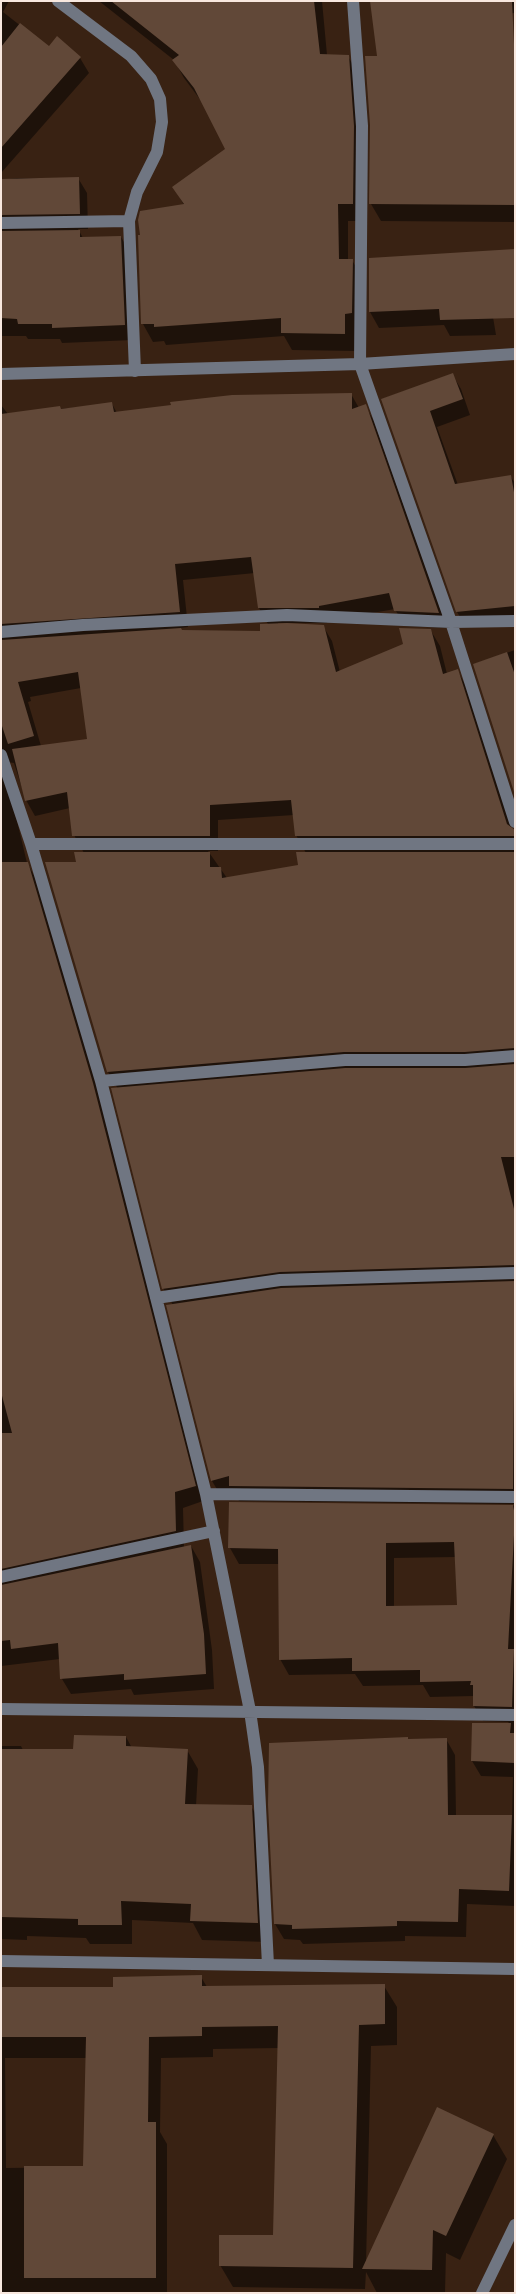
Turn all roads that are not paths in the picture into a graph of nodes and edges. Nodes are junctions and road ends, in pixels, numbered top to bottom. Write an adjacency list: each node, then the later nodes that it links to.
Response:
1 (58, 1): 3 (street)
2 (353, 1): 6 (street)
3 (129, 221): 4 (street); 7 (street)
4 (1, 223)
5 (515, 354): 6 (street)
6 (360, 364): 7 (street); 10 (street)
7 (135, 371): 8 (street)
8 (1, 374)
9 (515, 621): 10 (street)
10 (451, 622): 11 (street); 13 (street)
11 (1, 632)
12 (1, 754): 14 (street)
13 (515, 822)
14 (31, 844): 15 (street); 17 (street)
15 (515, 844)
16 (515, 1056): 17 (street)
17 (101, 1081): 19 (street)
18 (515, 1273): 19 (street)
19 (156, 1298): 20 (street)
20 (206, 1494): 21 (street); 22 (street)
21 (515, 1497)
22 (214, 1531): 23 (street); 25 (street)
23 (1, 1577)
24 (1, 1709): 25 (street)
25 (250, 1710): 26 (street); 28 (street)
26 (515, 1715)
27 (1, 1961): 28 (street)
28 (268, 1965): 29 (street)
29 (515, 1969)
30 (515, 2226): 31 (street)
31 (482, 2293)

